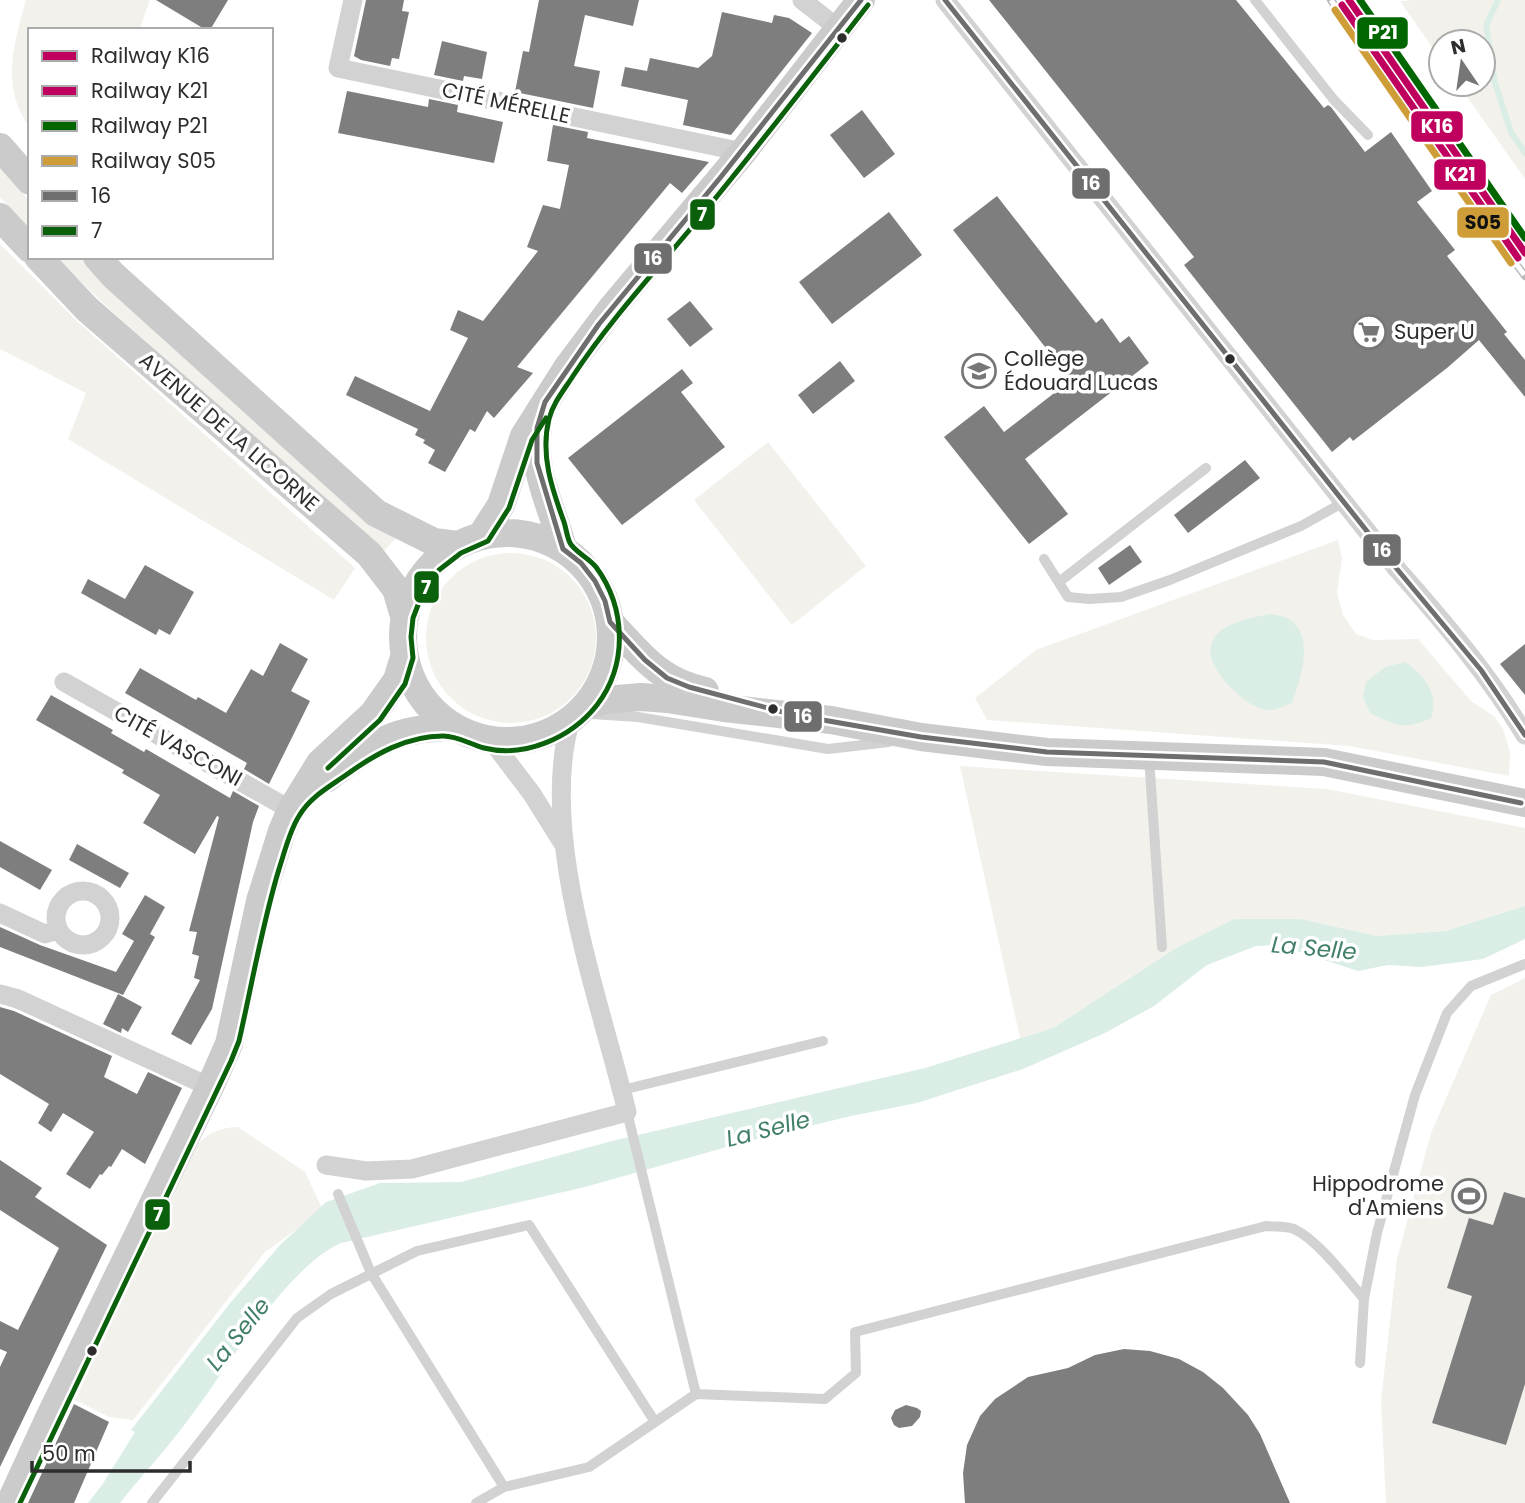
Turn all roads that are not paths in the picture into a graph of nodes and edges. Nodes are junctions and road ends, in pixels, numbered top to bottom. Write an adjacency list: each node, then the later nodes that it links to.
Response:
1 (353, 0): 9 (street, CITÉ MÉRELLE)
2 (802, 0): 6 (street)
3 (861, 0): 6 (main road)
4 (945, 0): 17 (street)
5 (1255, 0): 7 (lane)
6 (839, 29): 9 (main road)
7 (1368, 135)
8 (0, 147): 10 (main road)
9 (743, 152): 15 (main road)
10 (28, 179)
11 (0, 217): 12 (main road)
12 (28, 247)
13 (40, 259): 22 (main road, AVENUE DE LA LICORNE)
14 (99, 259): 18 (main road, AVENUE DE LA LICORNE)
15 (541, 410): 18 (main road); 19 (main road)
16 (1206, 468): 21 (lane)
17 (1344, 502): 21 (lane); 29 (street)
18 (469, 541): 19 (main road); 22 (main road)
19 (564, 549): 23 (main road)
20 (1044, 559): 21 (lane)
21 (1059, 583)
22 (404, 616): 24 (main road)
23 (610, 622): 26 (main road); 27 (main road)
24 (404, 657): 28 (main road); 34 (main road)
25 (64, 681): 34 (street, CITÉ VASCONI)
26 (578, 713): 27 (main road); 30 (lane); 31 (main road); 35 (street)
27 (794, 715): 30 (main road)
28 (452, 727): 31 (main road); 34 (main road)
29 (1525, 735)
30 (921, 737): 32 (main road)
31 (491, 740): 35 (street)
32 (1149, 756): 33 (main road); 38 (lane)
33 (1524, 796)
34 (296, 803): 42 (main road)
35 (563, 843): 43 (street)
36 (0, 913): 37 (street)
37 (58, 930)
38 (1162, 947)
39 (1525, 964): 48 (lane)
40 (0, 994): 42 (street)
41 (823, 1041): 43 (lane)
42 (210, 1087): 53 (main road)
43 (622, 1090): 44 (street)
44 (629, 1121): 45 (street); 50 (lane)
45 (326, 1165)
46 (338, 1194): 47 (lane)
47 (371, 1273): 51 (lane); 52 (lane); 54 (lane)
48 (1364, 1299): 49 (lane); 50 (lane)
49 (1360, 1363)
50 (696, 1394): 51 (lane)
51 (655, 1422): 52 (lane)
52 (504, 1487): 55 (lane)
53 (10, 1503)
54 (152, 1503)
55 (476, 1503)

